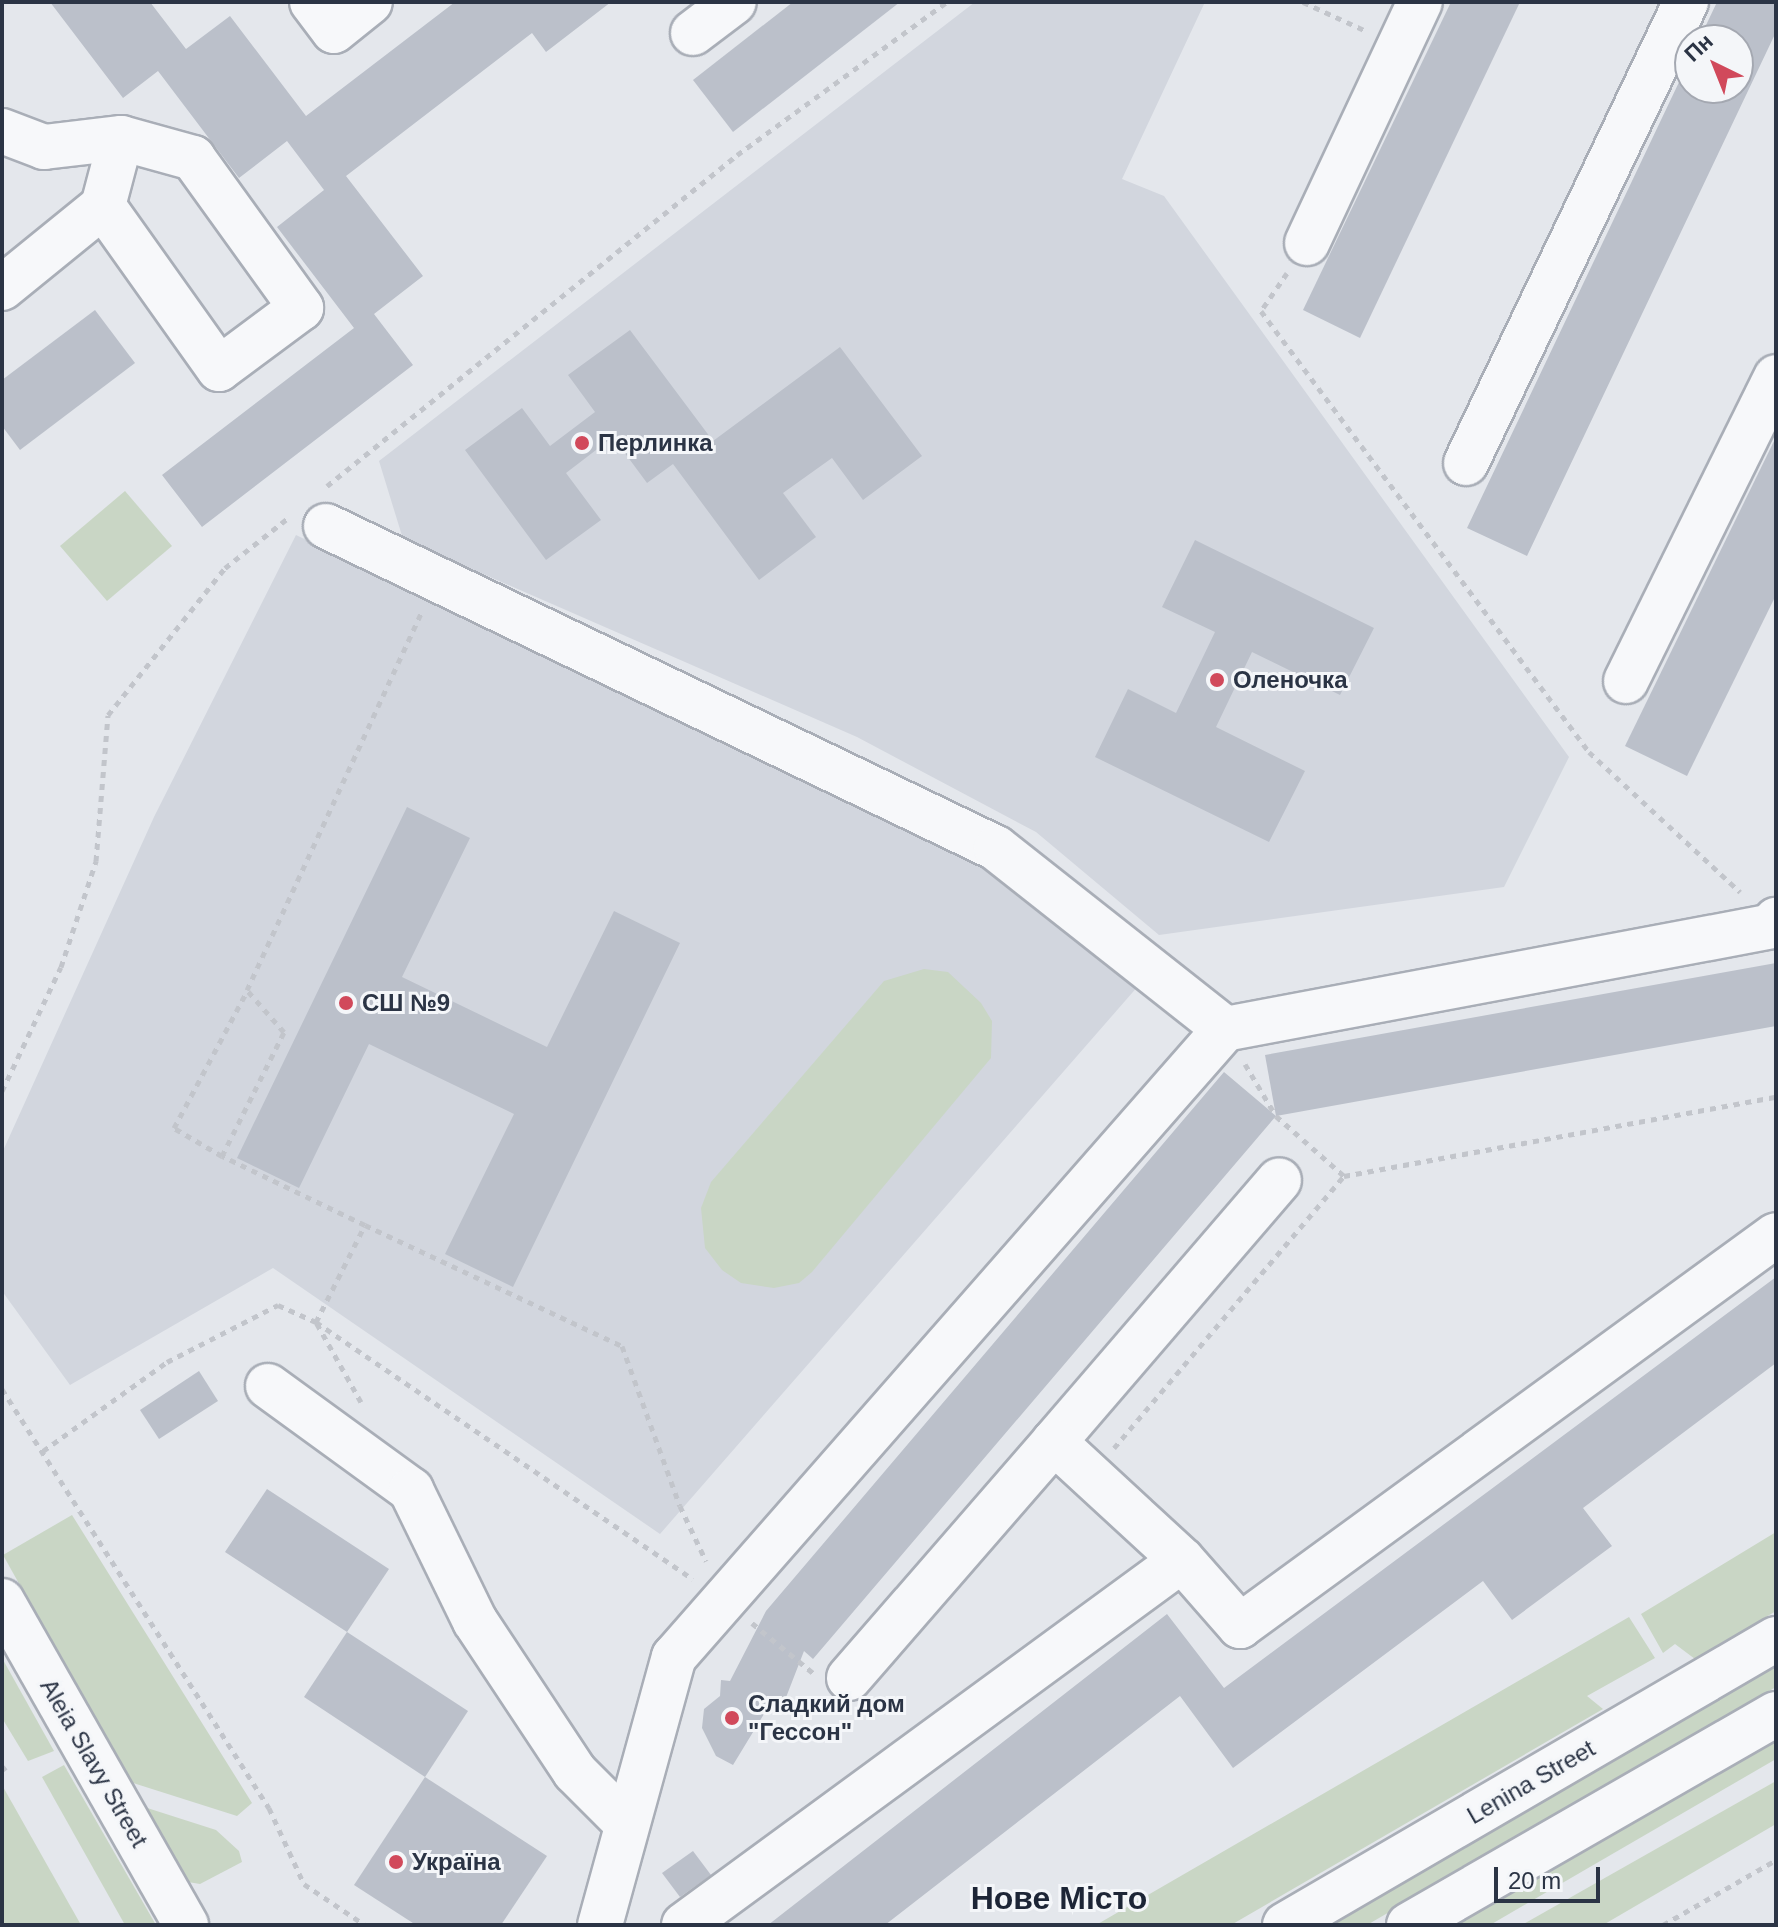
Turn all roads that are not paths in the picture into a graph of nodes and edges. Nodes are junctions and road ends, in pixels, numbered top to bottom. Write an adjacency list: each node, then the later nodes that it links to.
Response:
1 (312, 2): 2 (street)
2 (370, 2)
3 (734, 2): 6 (street)
4 (1420, 2): 10 (street)
5 (1686, 2): 13 (street)
6 (693, 33)
7 (2, 131): 8 (street)
8 (121, 138): 9 (street); 9 (street)
9 (103, 206): 11 (street)
10 (1307, 243)
11 (2, 288)
12 (1776, 377): 15 (street)
13 (1466, 463)
14 (315, 508): 17 (street)
15 (1626, 681)
16 (1774, 923): 17 (street)
17 (1225, 1029): 27 (street)
18 (1279, 1180): 21 (street)
19 (1776, 1235): 22 (street)
20 (268, 1386): 27 (street)
21 (1054, 1442): 22 (street); 25 (street)
22 (1182, 1560): 30 (street)
23 (2, 1601): 28 (street, Aleia Slavy Street)
24 (1776, 1639): 31 (street, Lenina Street)
25 (849, 1678)
26 (1776, 1714): 32 (street)
27 (625, 1822): 29 (street)
28 (186, 1925)
29 (600, 1925)
30 (684, 1925)
31 (1285, 1925)
32 (1409, 1925)

